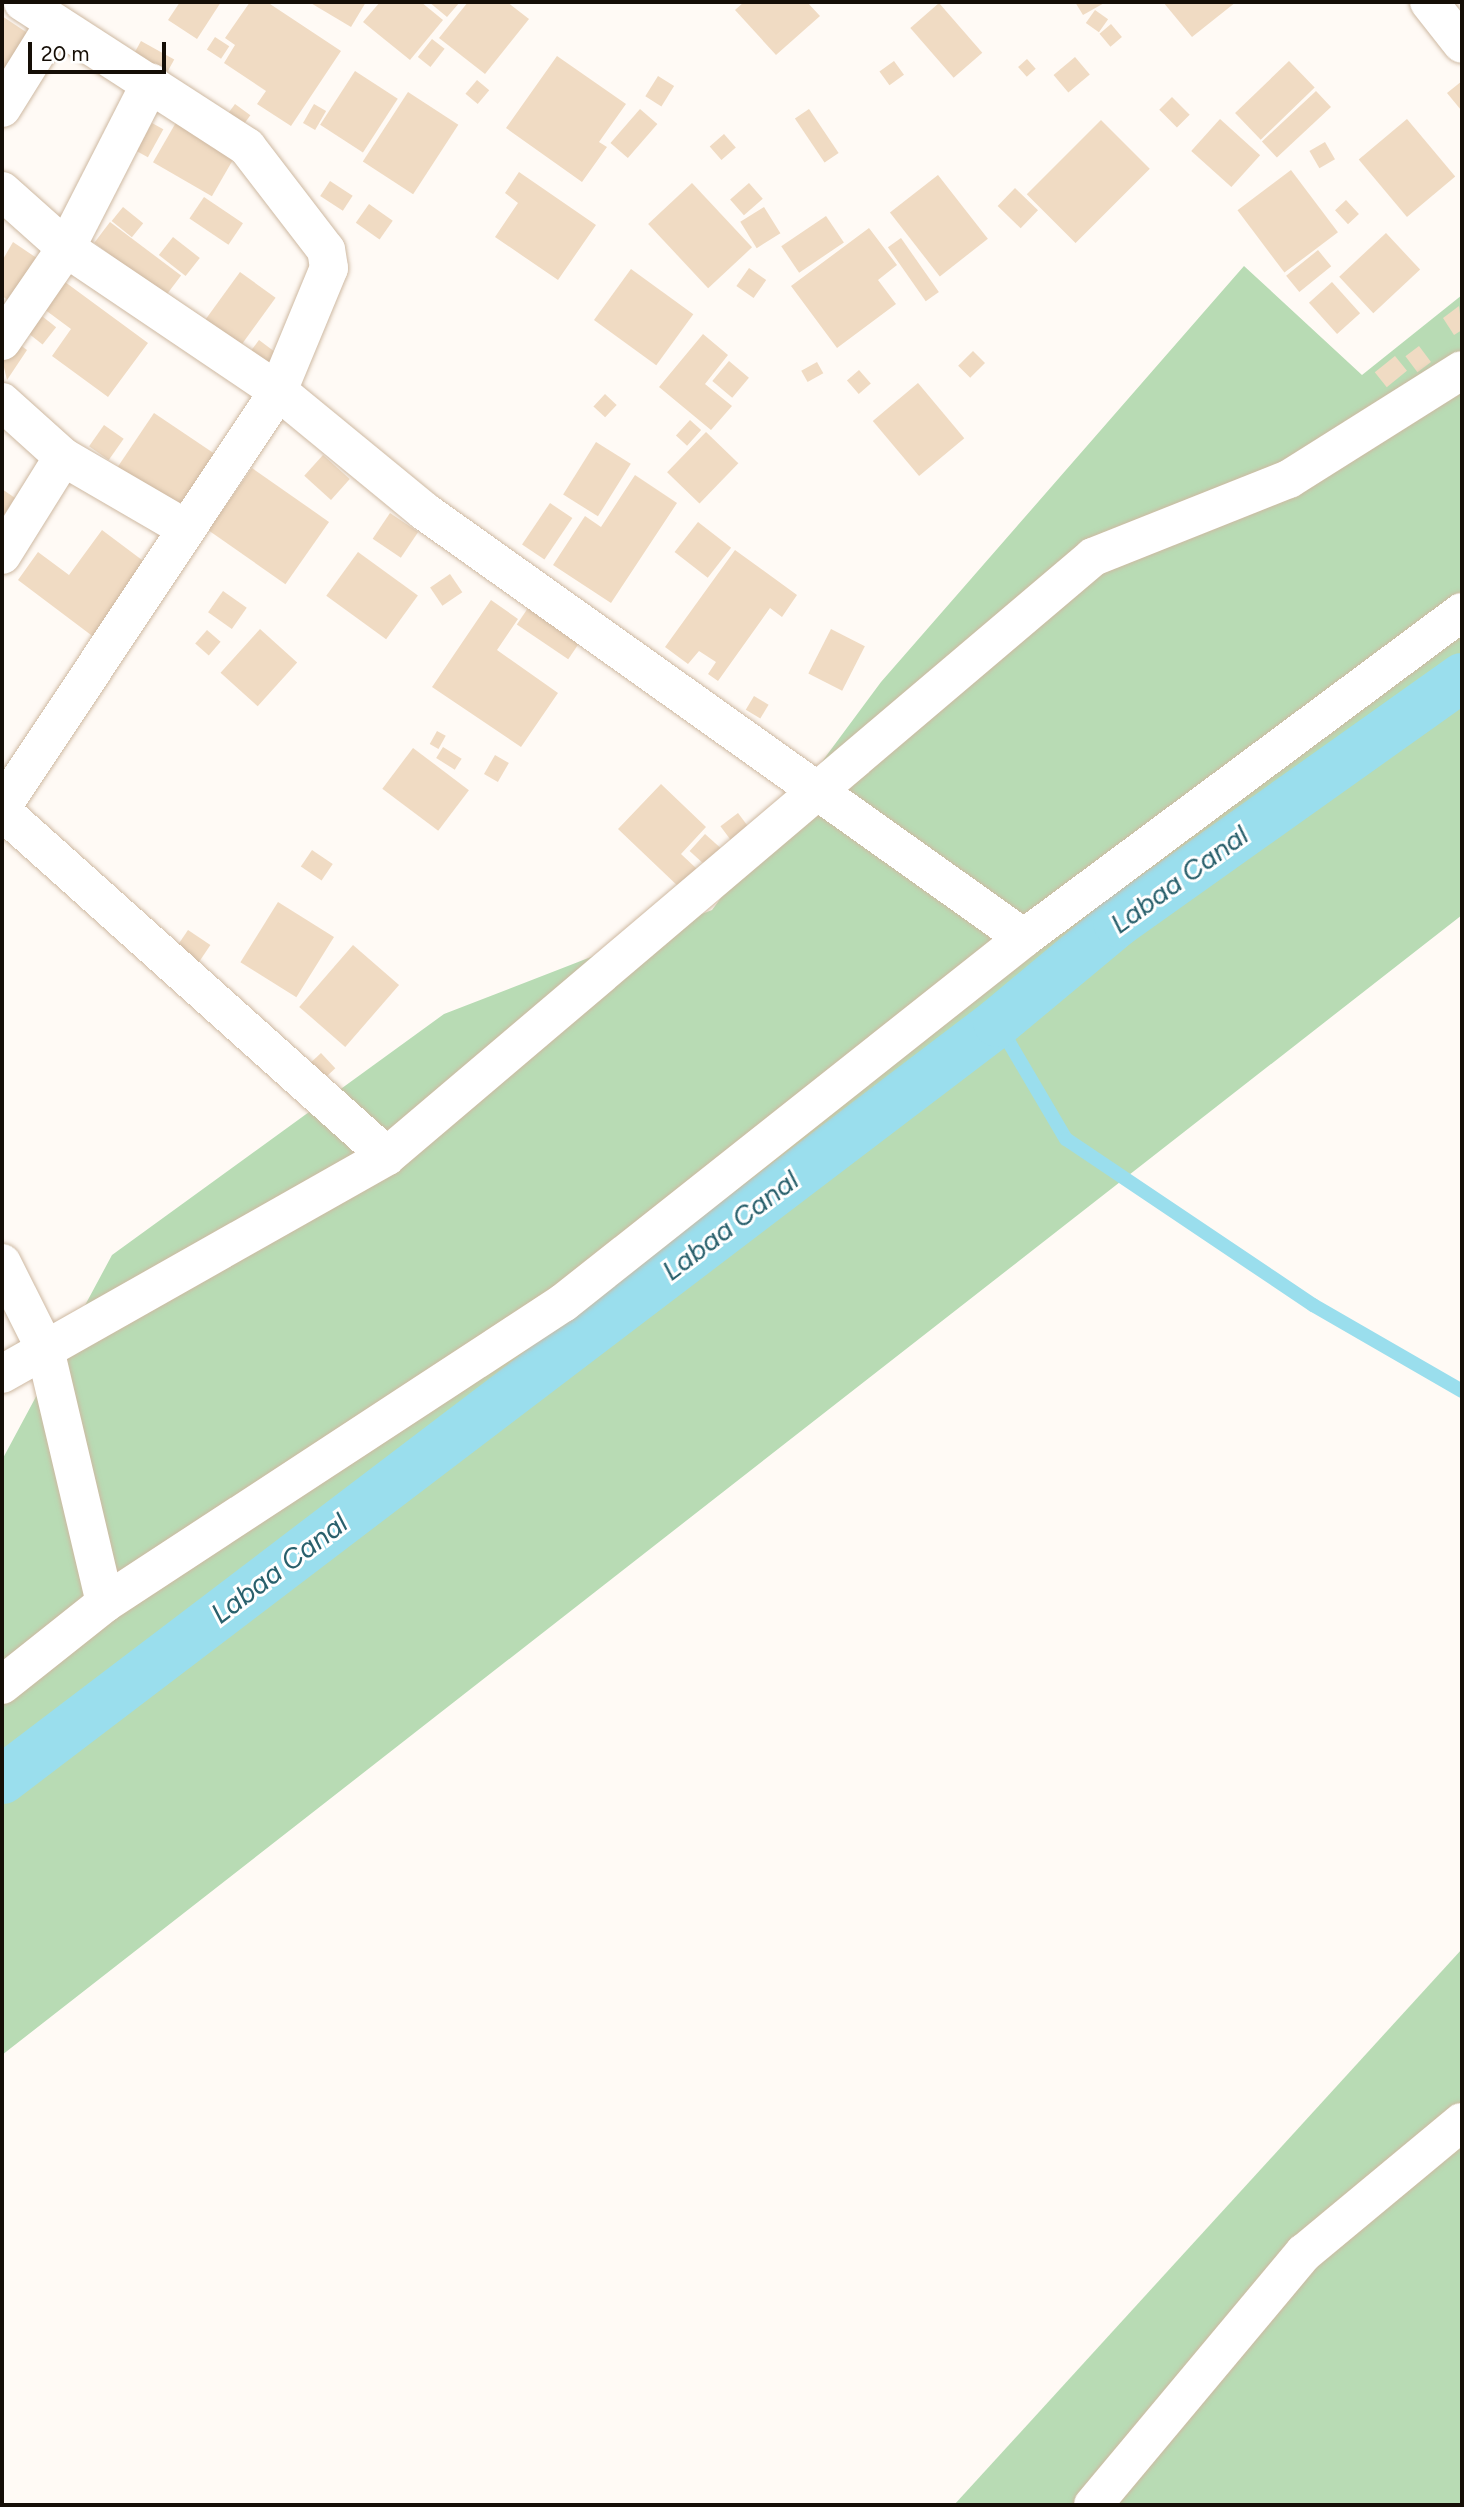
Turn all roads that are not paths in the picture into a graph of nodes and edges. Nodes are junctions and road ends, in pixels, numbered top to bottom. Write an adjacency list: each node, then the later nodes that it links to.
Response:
1 (23, 2): 3 (street)
2 (1429, 2): 4 (street)
3 (53, 26): 5 (street); 6 (street)
4 (1462, 44)
5 (151, 82): 8 (street); 11 (street)
6 (2, 108)
7 (2, 191): 8 (street)
8 (66, 248): 9 (street); 11 (street)
9 (2, 341)
10 (1462, 370): 17 (street)
11 (278, 391): 14 (street); 17 (street)
12 (2, 402): 13 (street)
13 (63, 457): 14 (street); 15 (street)
14 (185, 528): 18 (street)
15 (2, 555)
16 (1462, 612): 19 (street)
17 (823, 791): 19 (street); 20 (street)
18 (2, 809): 20 (street)
19 (1024, 939): 24 (street)
20 (387, 1156): 22 (street)
21 (2, 1263): 22 (street)
22 (45, 1349): 23 (street); 24 (street)
23 (2, 1374)
24 (105, 1603): 25 (street)
25 (2, 1685)
26 (1462, 2122): 27 (street)
27 (1093, 2505)

